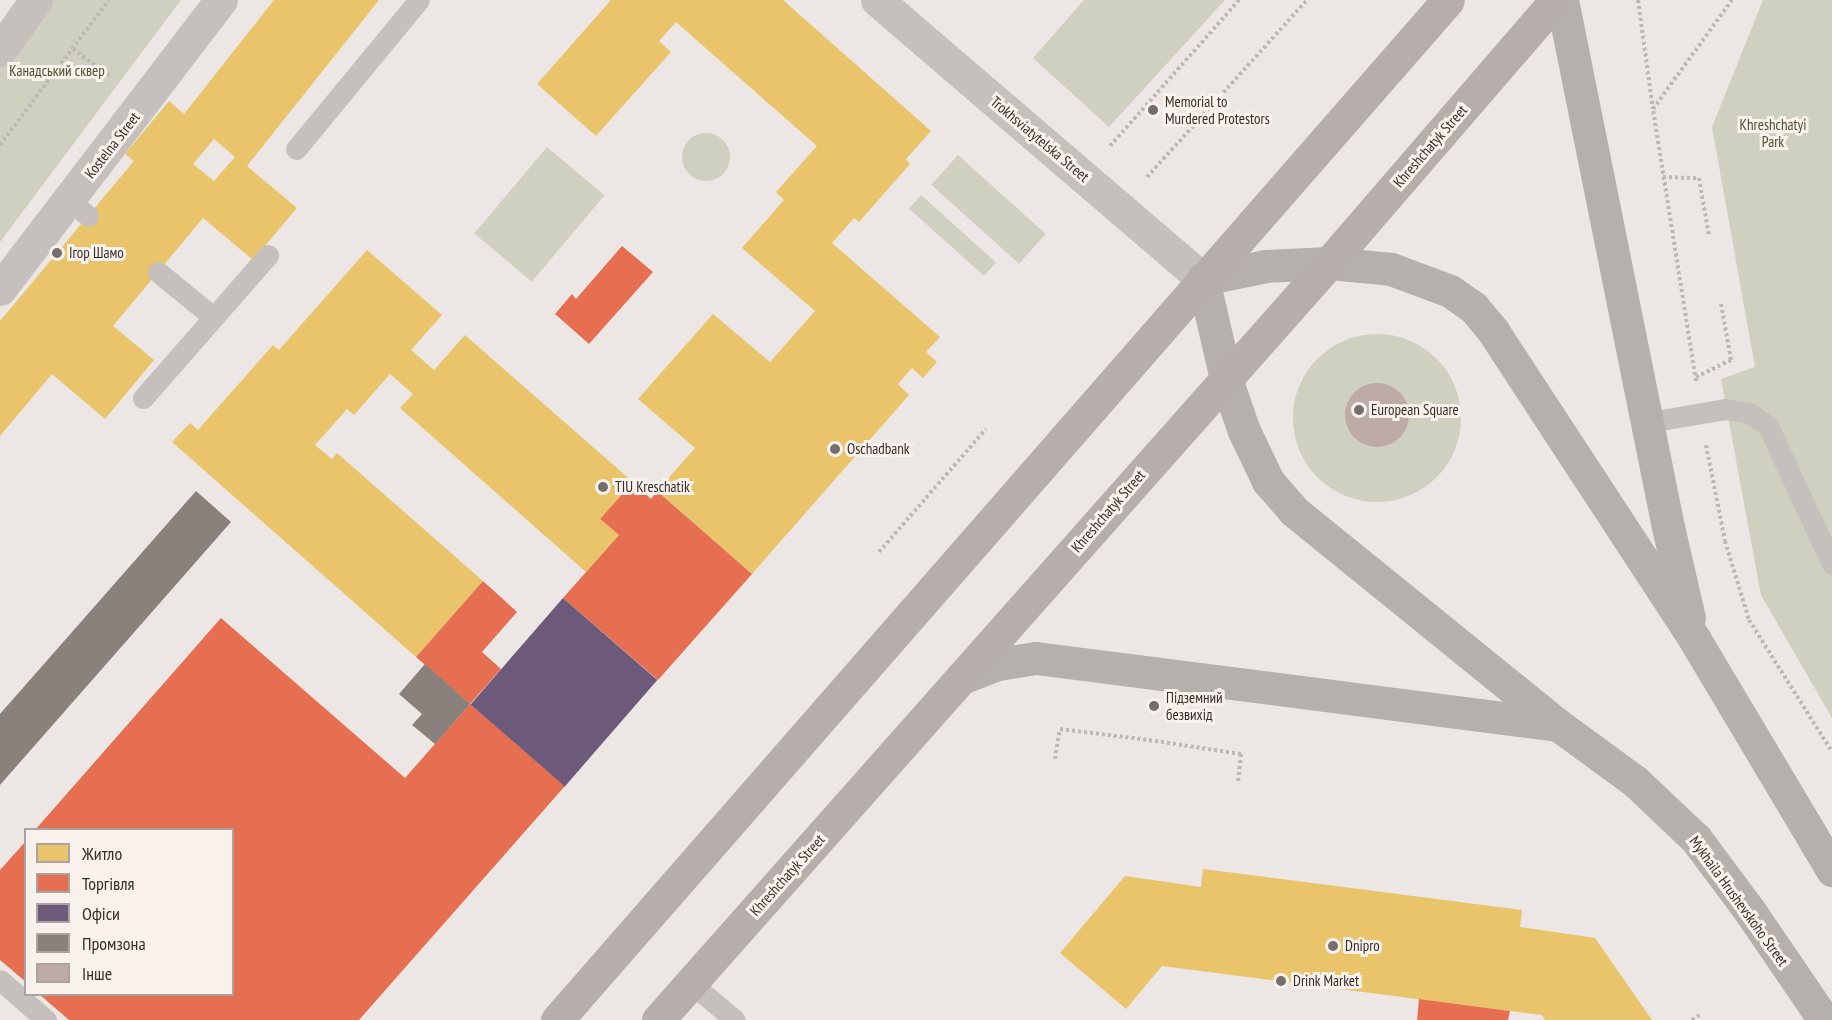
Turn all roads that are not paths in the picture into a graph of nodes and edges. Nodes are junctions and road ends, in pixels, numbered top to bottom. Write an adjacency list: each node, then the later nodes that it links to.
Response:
1 (36, 0): 8 (street)
2 (222, 0): 14 (street, Kostelna Street)
3 (419, 0): 9 (lane)
4 (877, 0): 13 (street, Trokhsviatytelska Street)
5 (1448, 0): 13 (main road)
6 (1556, 0): 11 (main road, Khreshchatyk Street)
7 (1562, 0): 18 (main road)
8 (0, 51)
9 (296, 149)
10 (268, 255): 15 (lane)
11 (1329, 263): 13 (main road); 16 (main road, Khreshchatyk Street); 20 (main road)
12 (158, 272): 15 (lane)
13 (1203, 279): 16 (main road); 27 (main road)
14 (0, 289)
15 (213, 317): 17 (lane)
16 (1226, 379): 21 (main road, Khreshchatyk Street); 22 (main road)
17 (143, 398)
18 (1649, 422): 19 (lane); 20 (main road)
19 (1832, 564)
20 (1695, 640): 23 (main road)
21 (961, 678): 22 (main road); 25 (main road, Khreshchatyk Street)
22 (1558, 725): 30 (main road, Mykhaila Hrushevskoho Street)
23 (1832, 870)
24 (0, 980): 26 (lane)
25 (691, 983): 28 (main road, Khreshchatyk Street); 29 (lane)
26 (46, 1020)
27 (557, 1020)
28 (658, 1020)
29 (735, 1020)
30 (1824, 1020)

